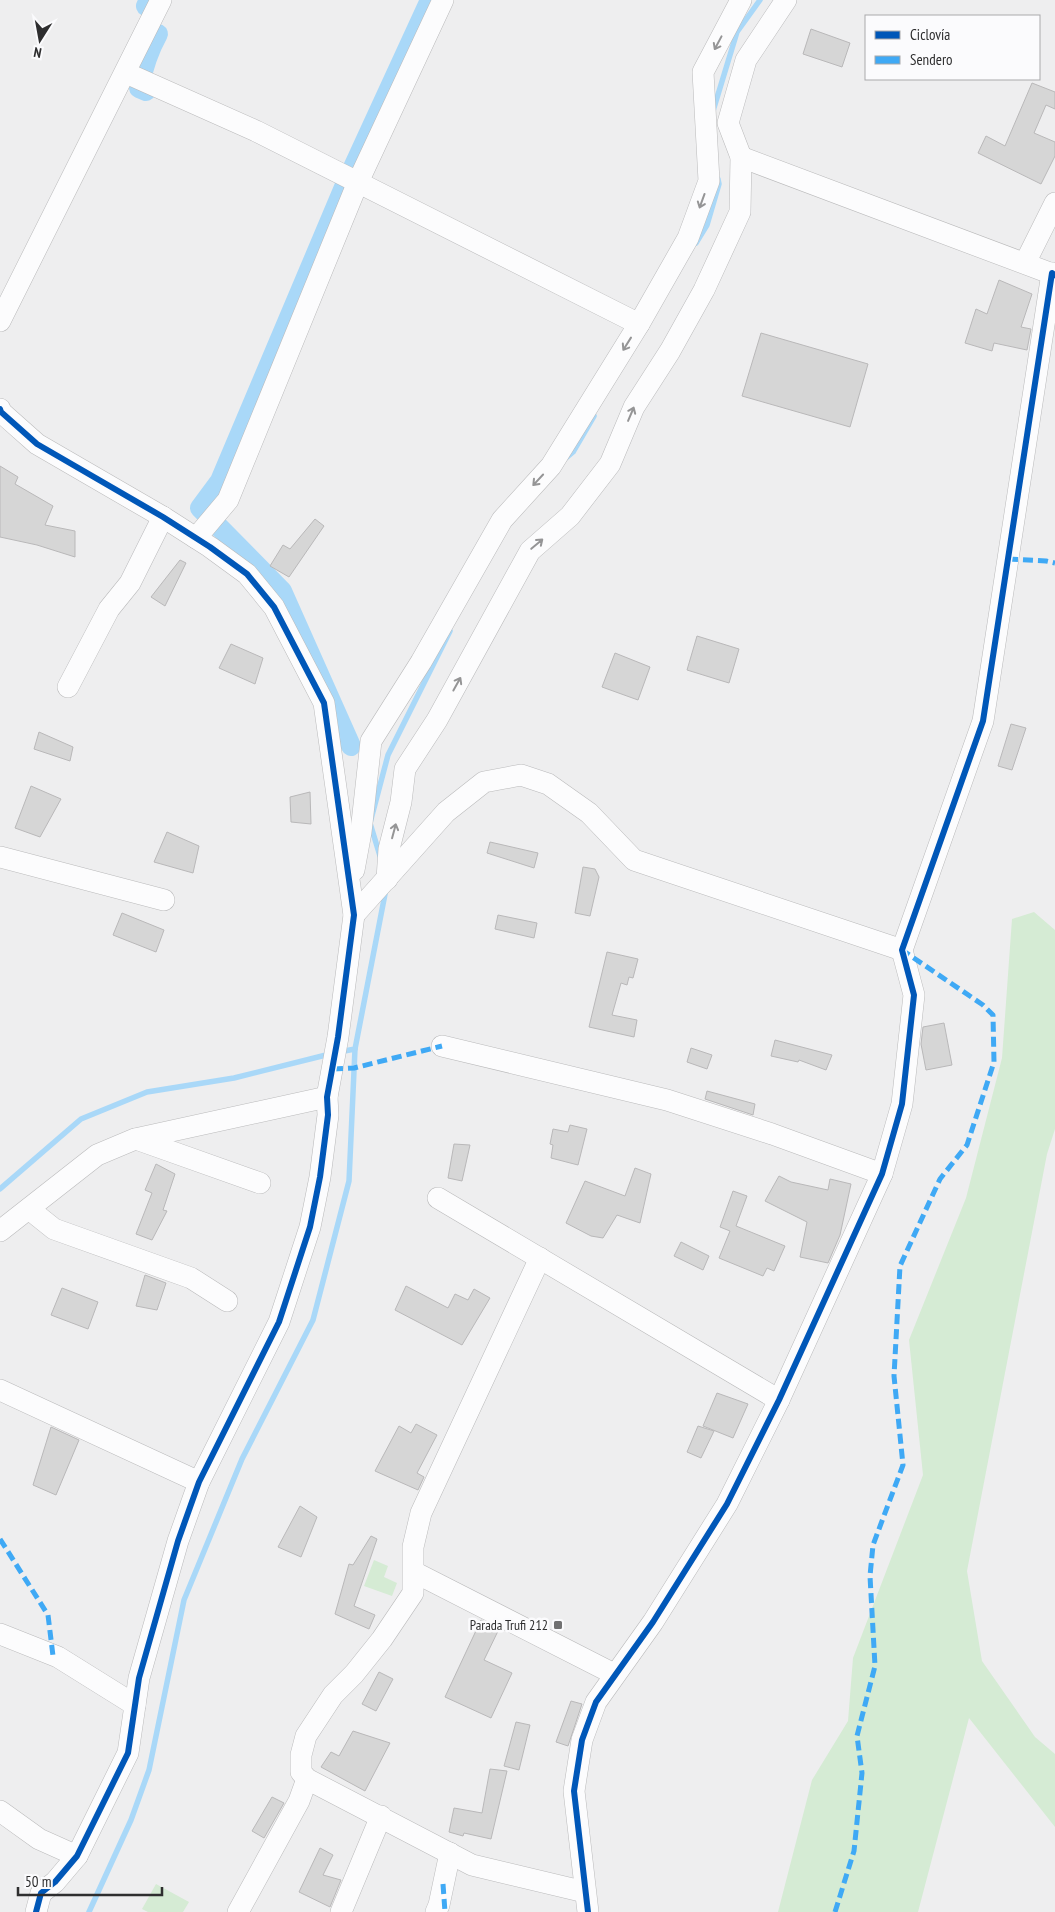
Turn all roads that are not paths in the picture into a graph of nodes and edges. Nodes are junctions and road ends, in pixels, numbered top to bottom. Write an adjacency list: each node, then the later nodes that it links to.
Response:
1 (161, 0): 5 (street)
2 (443, 0): 7 (street)
3 (741, 0): 12 (street, one-way to 12)
4 (786, 0): 6 (street)
5 (126, 73): 7 (street); 11 (street)
6 (741, 157): 9 (street); 18 (street, one-way to 6)
7 (358, 182): 12 (street); 15 (street)
8 (1055, 203): 9 (street)
9 (1024, 263): 10 (street)
10 (1053, 274): 22 (street)
11 (0, 321)
12 (639, 324): 19 (street, one-way to 19)
13 (0, 412): 14 (street)
14 (163, 517): 15 (street); 16 (street)
15 (196, 538): 19 (street)
16 (68, 687)
17 (0, 857): 20 (street)
18 (387, 879): 21 (street); 22 (street)
19 (350, 887): 21 (street)
20 (164, 900)
21 (354, 915): 24 (street)
22 (902, 950): 26 (street)
23 (442, 1046): 26 (street)
24 (327, 1096): 25 (street); 35 (street)
25 (135, 1139): 27 (street); 29 (street)
26 (882, 1174): 34 (street)
27 (260, 1183)
28 (438, 1198): 31 (street)
29 (29, 1209): 30 (street); 32 (street)
30 (0, 1231)
31 (540, 1258): 34 (street); 36 (street)
32 (227, 1301)
33 (0, 1390): 35 (street)
34 (779, 1400): 38 (street)
35 (199, 1482): 39 (street)
36 (414, 1572): 38 (street); 40 (street)
37 (0, 1634): 39 (street)
38 (614, 1674): 45 (street)
39 (135, 1705): 44 (street)
40 (307, 1779): 42 (street); 47 (street)
41 (0, 1811): 44 (street)
42 (381, 1816): 43 (street); 48 (street)
43 (450, 1853): 45 (street); 49 (street)
44 (77, 1856): 46 (street)
45 (587, 1902)
46 (36, 1912)
47 (238, 1912)
48 (341, 1912)
49 (436, 1912)

